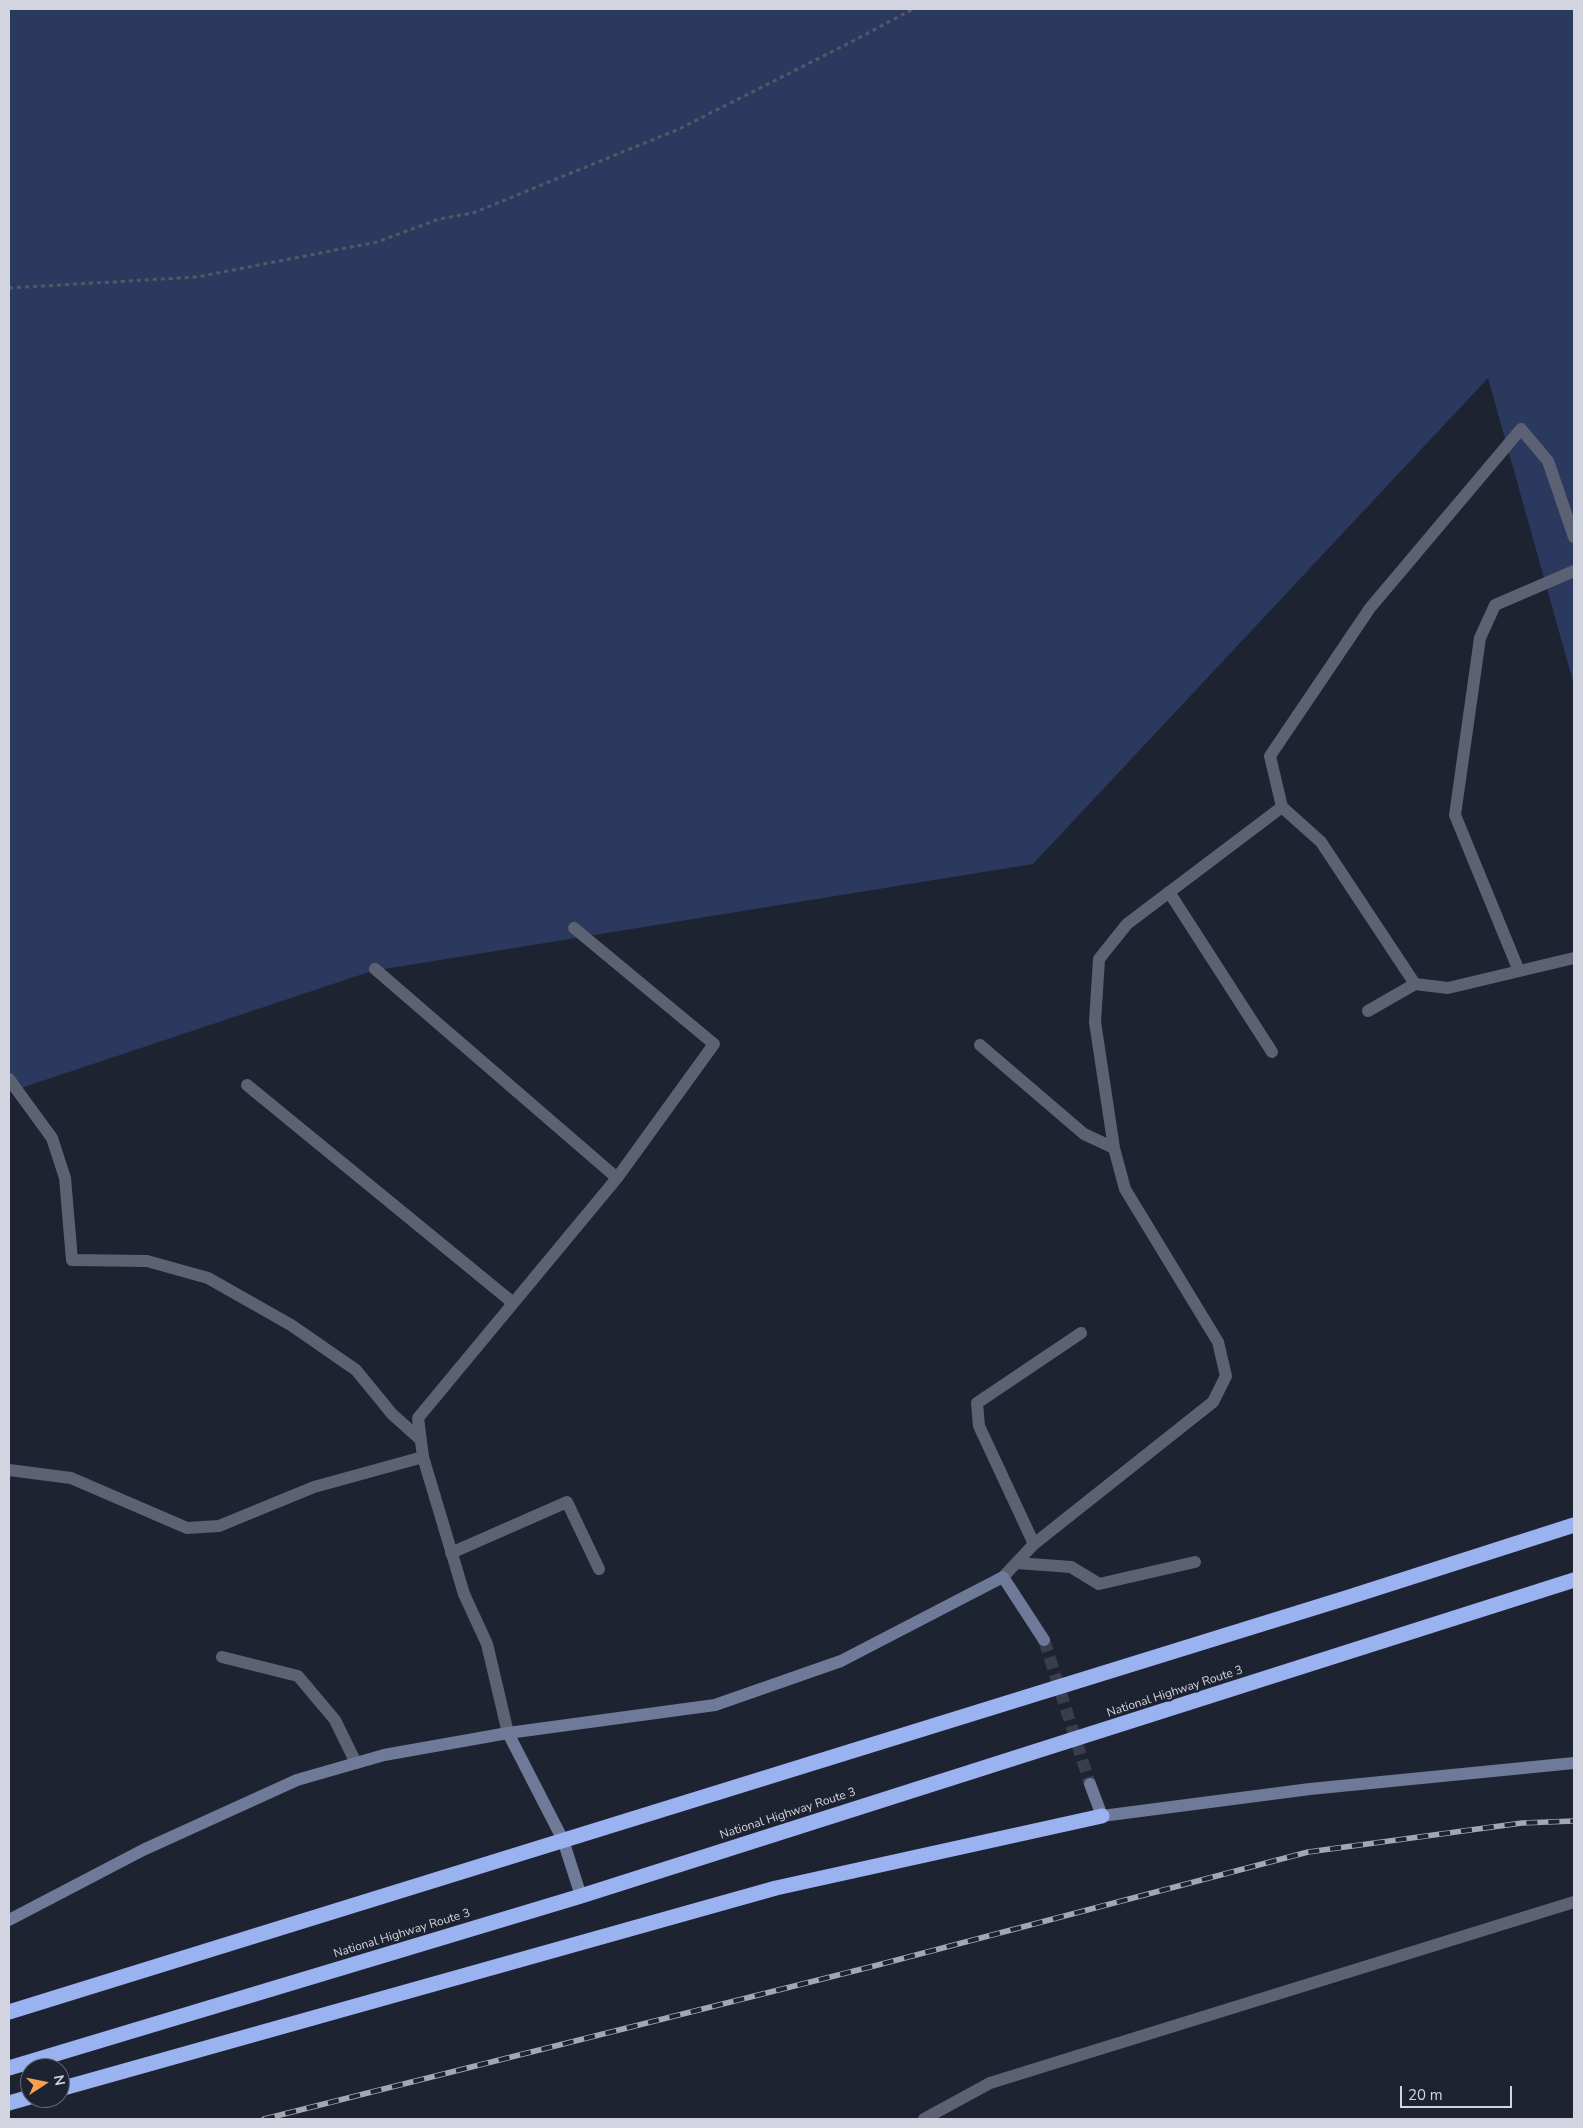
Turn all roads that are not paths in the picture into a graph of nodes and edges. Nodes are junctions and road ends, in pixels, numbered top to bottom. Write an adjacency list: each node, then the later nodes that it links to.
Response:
1 (1574, 536): 3 (street)
2 (1574, 571): 8 (street)
3 (1282, 807): 4 (street); 9 (street)
4 (1168, 892): 12 (street); 15 (street)
5 (574, 928): 16 (street)
6 (1574, 958): 8 (street)
7 (375, 969): 16 (street)
8 (1519, 972): 9 (street)
9 (1415, 984): 10 (street)
10 (1368, 1011)
11 (980, 1045): 15 (street)
12 (1272, 1052)
13 (9, 1079): 19 (street)
14 (247, 1085): 17 (street)
15 (1114, 1148): 23 (street)
16 (617, 1178): 17 (street)
17 (512, 1302): 19 (street)
18 (1081, 1333): 23 (street)
19 (421, 1440): 20 (street)
20 (423, 1457): 21 (street); 24 (street)
21 (9, 1470)
22 (1574, 1525): 37 (highway)
23 (1034, 1544): 25 (street)
24 (451, 1553): 27 (street); 32 (street)
25 (1017, 1562): 26 (street); 28 (street)
26 (1195, 1562)
27 (599, 1569)
28 (1003, 1577): 30 (street); 32 (street)
29 (1574, 1580): 38 (highway, National Highway Route 3)
30 (1044, 1640)
31 (222, 1657): 33 (street)
32 (508, 1733): 33 (street); 37 (street)
33 (356, 1763): 40 (street)
34 (1574, 1763): 36 (street)
35 (1090, 1784): 36 (street)
36 (1102, 1816): 43 (highway)
37 (563, 1840): 38 (street); 41 (highway)
38 (581, 1896): 42 (highway, National Highway Route 3)
39 (1574, 1902): 44 (street)
40 (9, 1920)
41 (9, 2012)
42 (9, 2068)
43 (70, 2086)
44 (924, 2119)

